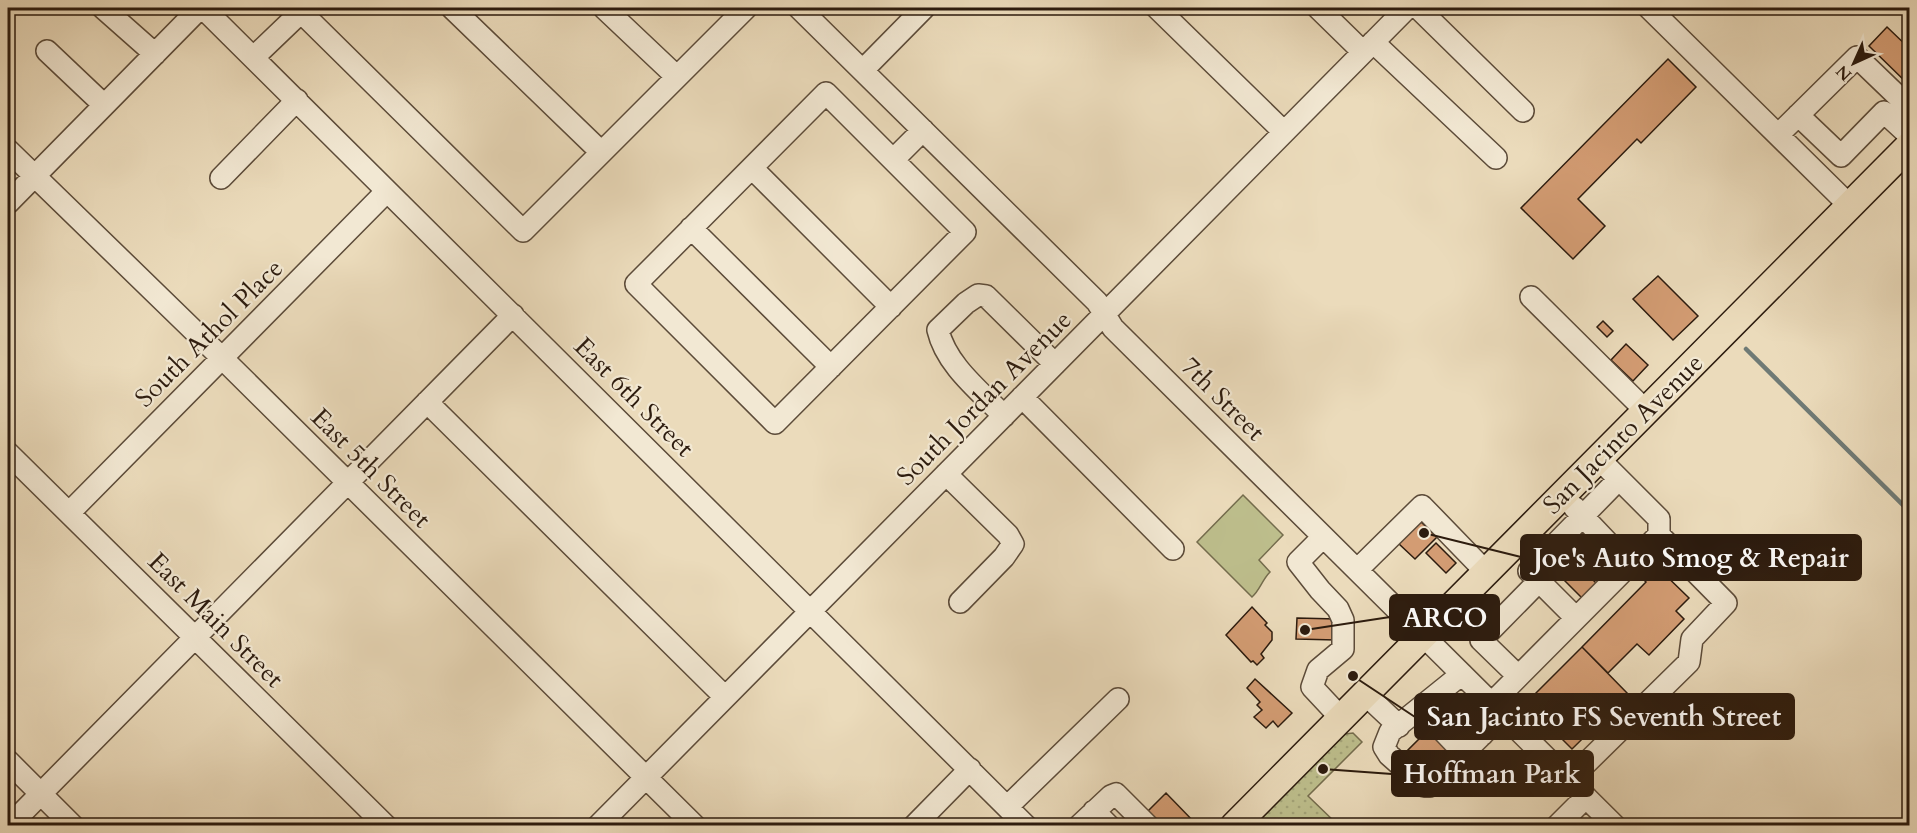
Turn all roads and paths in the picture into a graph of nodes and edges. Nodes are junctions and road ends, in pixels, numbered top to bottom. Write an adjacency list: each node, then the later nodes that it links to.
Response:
1 (103, 8): 16 (street)
2 (202, 8): 16 (street); 17 (street, East 6th Street)
3 (452, 8): 31 (street)
4 (604, 8): 19 (street)
5 (747, 8): 19 (street)
6 (799, 8): 18 (street, 7th Street)
7 (924, 8): 18 (street)
8 (1157, 8): 26 (street)
9 (1318, 8): 14 (street)
10 (1407, 8): 14 (street, South Jordan Avenue)
11 (1419, 8): 23 (street)
12 (1649, 8): 27 (street)
13 (304, 10): 17 (street); 31 (street)
14 (1368, 47): 26 (street, South Jordan Avenue); 32 (street)
15 (47, 51): 21 (street)
16 (155, 54): 21 (street)
17 (255, 57): 20 (street, East 6th Street)
18 (863, 70): 25 (street, 7th Street)
19 (677, 77): 31 (street)
20 (297, 100): 36 (street); 37 (street, East 6th Street)
21 (104, 105): 35 (street)
22 (1910, 108): 24 (street)
23 (1523, 111)
24 (1798, 115): 27 (street); 28 (street)
25 (923, 130): 33 (street); 44 (street, 7th Street)
26 (1284, 132): 44 (street, South Jordan Avenue)
27 (1778, 135): 39 (street)
28 (1910, 136)
29 (1910, 145): 39 (main road, San Jacinto Avenue)
30 (8, 150): 35 (street, East 5th Street)
31 (601, 152)
32 (1496, 158)
33 (893, 160): 34 (street); 42 (street)
34 (752, 168): 40 (street); 42 (street)
35 (34, 176): 38 (street); 45 (street, East 5th Street)
36 (221, 177)
37 (387, 191): 43 (street, East 6th Street); 45 (street, South Athol Place)
38 (8, 203)
39 (1850, 206): 50 (main road, San Jacinto Avenue)
40 (692, 228): 47 (street); 47 (street)
41 (1531, 297): 50 (street)
42 (891, 307): 47 (street)
43 (513, 315): 49 (street); 69 (street, East 6th Street)
44 (1104, 315): 46 (street, South Jordan Avenue); 61 (street, 7th Street)
45 (222, 358): 56 (street, East 5th Street); 58 (street, South Athol Place)
46 (1055, 364): 48 (street, South Jordan Avenue); 51 (street)
47 (831, 367)
48 (1022, 398): 51 (street, South Jordan Avenue); 62 (street)
49 (427, 402): 56 (street); 77 (street)
50 (1646, 411): 53 (main road, San Jacinto Avenue)
51 (1004, 416): 54 (street, South Jordan Avenue)
52 (8, 453): 58 (street, East Main Street)
53 (1599, 459): 55 (street); 57 (main road, San Jacinto Avenue)
54 (946, 474): 68 (street); 69 (street, South Jordan Avenue)
55 (1619, 479): 59 (street); 60 (street)
56 (348, 482): 72 (street); 87 (street, East 5th Street)
57 (1562, 495): 59 (street); 63 (main road, San Jacinto Avenue)
58 (69, 513): 72 (street, East Main Street)
59 (1582, 516): 64 (street); 67 (street)
60 (1659, 535): 64 (street); 88 (street)
61 (1323, 537): 65 (street, 7th Street); 81 (street)
62 (1173, 549)
63 (1508, 550): 66 (main road, San Jacinto Avenue); 67 (street)
64 (1629, 565): 70 (street)
65 (1357, 570): 66 (street); 71 (street, 7th Street)
66 (1486, 572): 71 (main road, San Jacinto Avenue)
67 (1534, 576): 70 (street); 74 (street)
68 (960, 602)
69 (810, 611): 77 (street, South Jordan Avenue); 86 (street, East 6th Street)
70 (1576, 618): 74 (street)
71 (1424, 635): 73 (street, 7th Street); 76 (main road, San Jacinto Avenue)
72 (194, 638): 89 (street); 95 (street, East Main Street)
73 (1462, 674): 75 (street); 80 (street, 7th Street)
74 (1518, 676): 80 (street)
75 (1440, 692): 79 (street); 83 (street)
76 (1365, 694): 81 (main road, San Jacinto Avenue); 82 (street)
77 (725, 697): 87 (street, South Jordan Avenue)
78 (1118, 699): 91 (street)
79 (1421, 708): 82 (street); 84 (street)
80 (1497, 709): 83 (street); 88 (street, 7th Street)
81 (1341, 718): 102 (main road, San Jacinto Avenue)
82 (1399, 726): 84 (street)
83 (1482, 735): 84 (street)
84 (1464, 753)
85 (8, 761): 89 (street)
86 (970, 769): 91 (street, East 6th Street); 98 (street)
87 (646, 777): 96 (street, South Jordan Avenue); 97 (street, East 5th Street)
88 (1569, 780): 90 (street, 7th Street)
89 (41, 793): 93 (street); 94 (street)
90 (1586, 796): 103 (street); 104 (street, 7th Street)
91 (1007, 807): 99 (street, East 6th Street)
92 (1102, 818): 100 (street); 101 (street)
93 (9, 825)
94 (73, 825)
95 (386, 825)
96 (598, 825)
97 (695, 825)
98 (915, 825)
99 (1026, 825)
100 (1079, 825)
101 (1148, 825)
102 (1234, 825)
103 (1557, 825)
104 (1615, 825)

